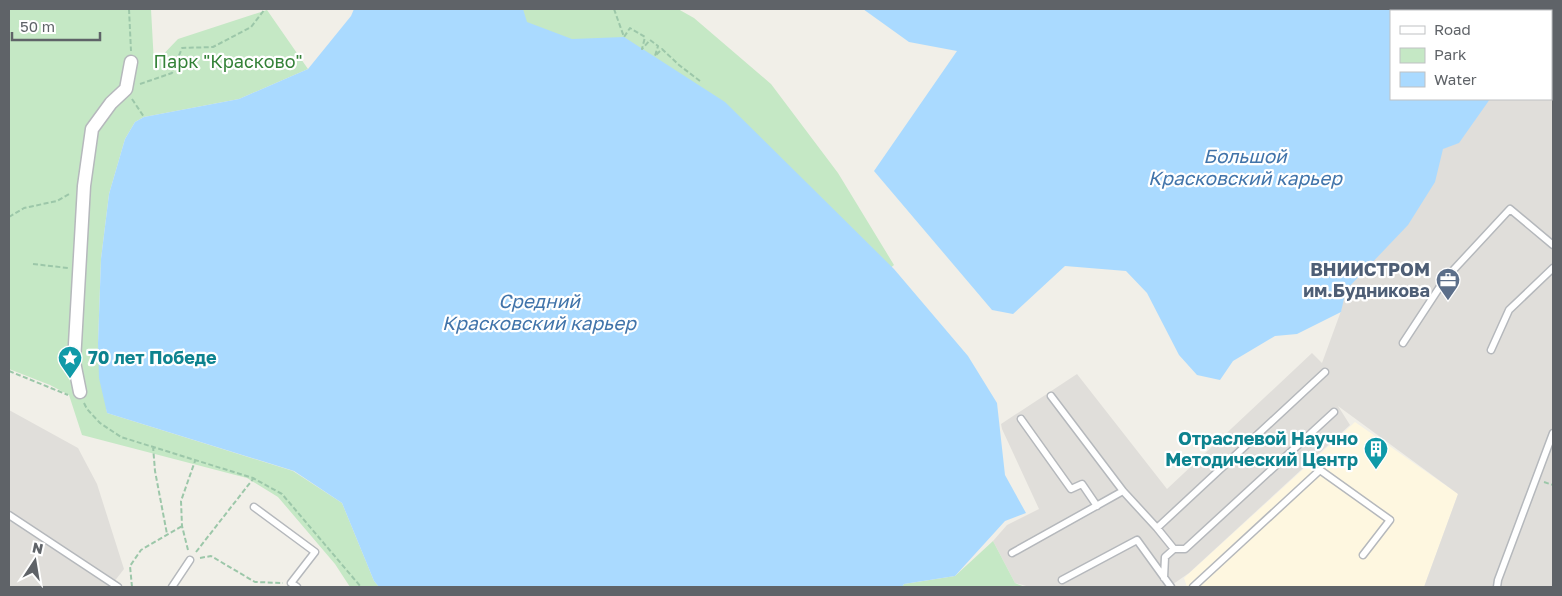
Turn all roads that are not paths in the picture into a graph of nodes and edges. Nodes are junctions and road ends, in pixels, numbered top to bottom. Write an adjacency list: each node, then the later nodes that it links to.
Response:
1 (132, 62): 7 (street)
2 (1553, 245): 4 (lane)
3 (1553, 268): 5 (lane)
4 (1403, 342)
5 (1491, 350)
6 (1325, 372): 16 (lane)
7 (80, 392)
8 (1051, 396): 12 (lane)
9 (1334, 412): 17 (lane)
10 (1021, 419): 13 (lane)
11 (1553, 433): 28 (lane)
12 (1123, 491): 13 (lane); 16 (lane)
13 (1097, 506): 18 (lane)
14 (254, 507): 23 (lane)
15 (9, 515): 24 (lane)
16 (1157, 528): 17 (lane)
17 (1174, 549): 21 (lane)
18 (1012, 553)
19 (1363, 556): 27 (lane)
20 (190, 560): 25 (lane)
21 (1164, 578): 22 (lane); 26 (lane)
22 (1062, 580)
23 (292, 586)
24 (118, 587)
25 (172, 587)
26 (1171, 587)
27 (1193, 587)
28 (1497, 587)

